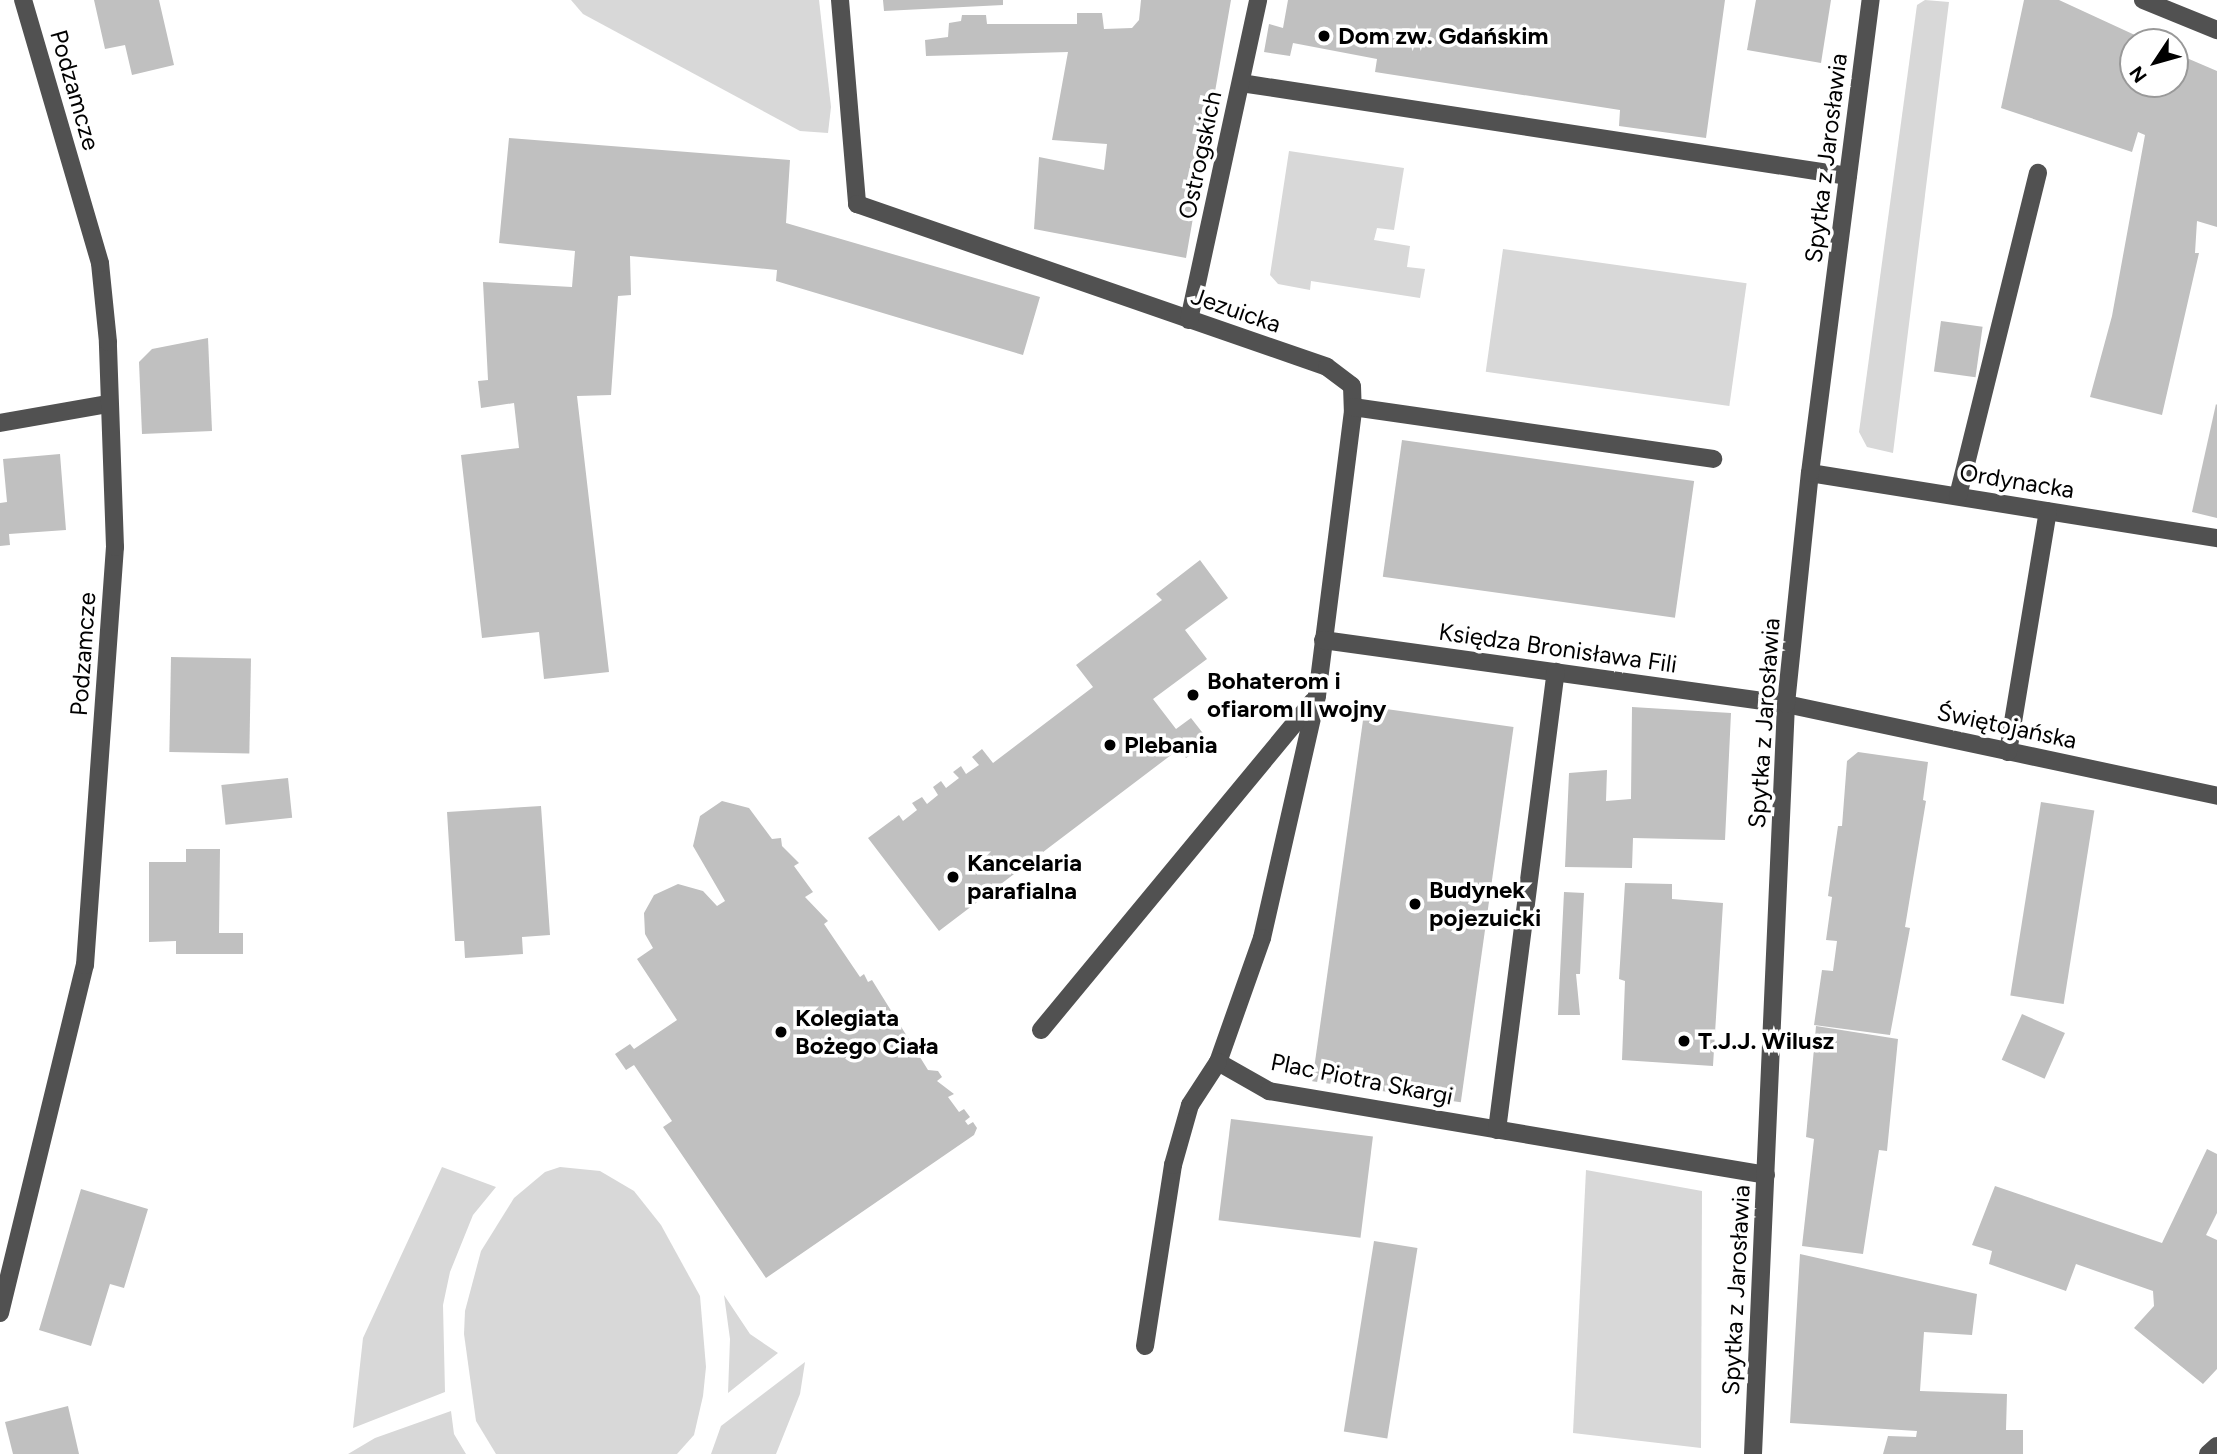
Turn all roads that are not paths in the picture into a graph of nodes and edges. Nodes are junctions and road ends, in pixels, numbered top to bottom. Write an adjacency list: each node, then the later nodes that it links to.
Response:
1 (23, 0): 11 (street, Podzamcze)
2 (840, 0): 10 (street, Jezuicka)
3 (1258, 0): 7 (street, Ostrogskich)
4 (1871, 0): 9 (street, Spytka z Jarosławia)
5 (2143, 0): 6 (street)
6 (2217, 30)
7 (1241, 83): 9 (street); 10 (street, Ostrogskich)
8 (2038, 173): 16 (street)
9 (1848, 176): 15 (street, Spytka z Jarosławia)
10 (1189, 320): 12 (street, Jezuicka)
11 (108, 404): 13 (street); 29 (street, Podzamcze)
12 (1353, 407): 14 (street); 19 (street, Jezuicka)
13 (0, 424)
14 (1713, 458)
15 (1810, 473): 16 (street, Ordynacka); 22 (street, Spytka z Jarosławia)
16 (1958, 496): 17 (street, Ordynacka)
17 (2048, 511): 18 (street, Ordynacka); 23 (street)
18 (2217, 538)
19 (1323, 640): 20 (street, Księdza Bronisława Fili); 21 (street)
20 (1556, 672): 22 (street, Księdza Bronisława Fili); 27 (street)
21 (1317, 696): 25 (street); 26 (street)
22 (1786, 704): 23 (street, Świętojańska); 28 (street, Spytka z Jarosławia)
23 (2008, 752): 24 (street, Świętojańska)
24 (2217, 796)
25 (1041, 1030)
26 (1218, 1062): 27 (street, Plac Piotra Skargi); 30 (street)
27 (1497, 1129): 28 (street, Plac Piotra Skargi)
28 (1766, 1175): 32 (street, Spytka z Jarosławia)
29 (0, 1313)
30 (1145, 1346)
31 (2217, 1446): 33 (street)
32 (1753, 1454)
33 (2208, 1454)

